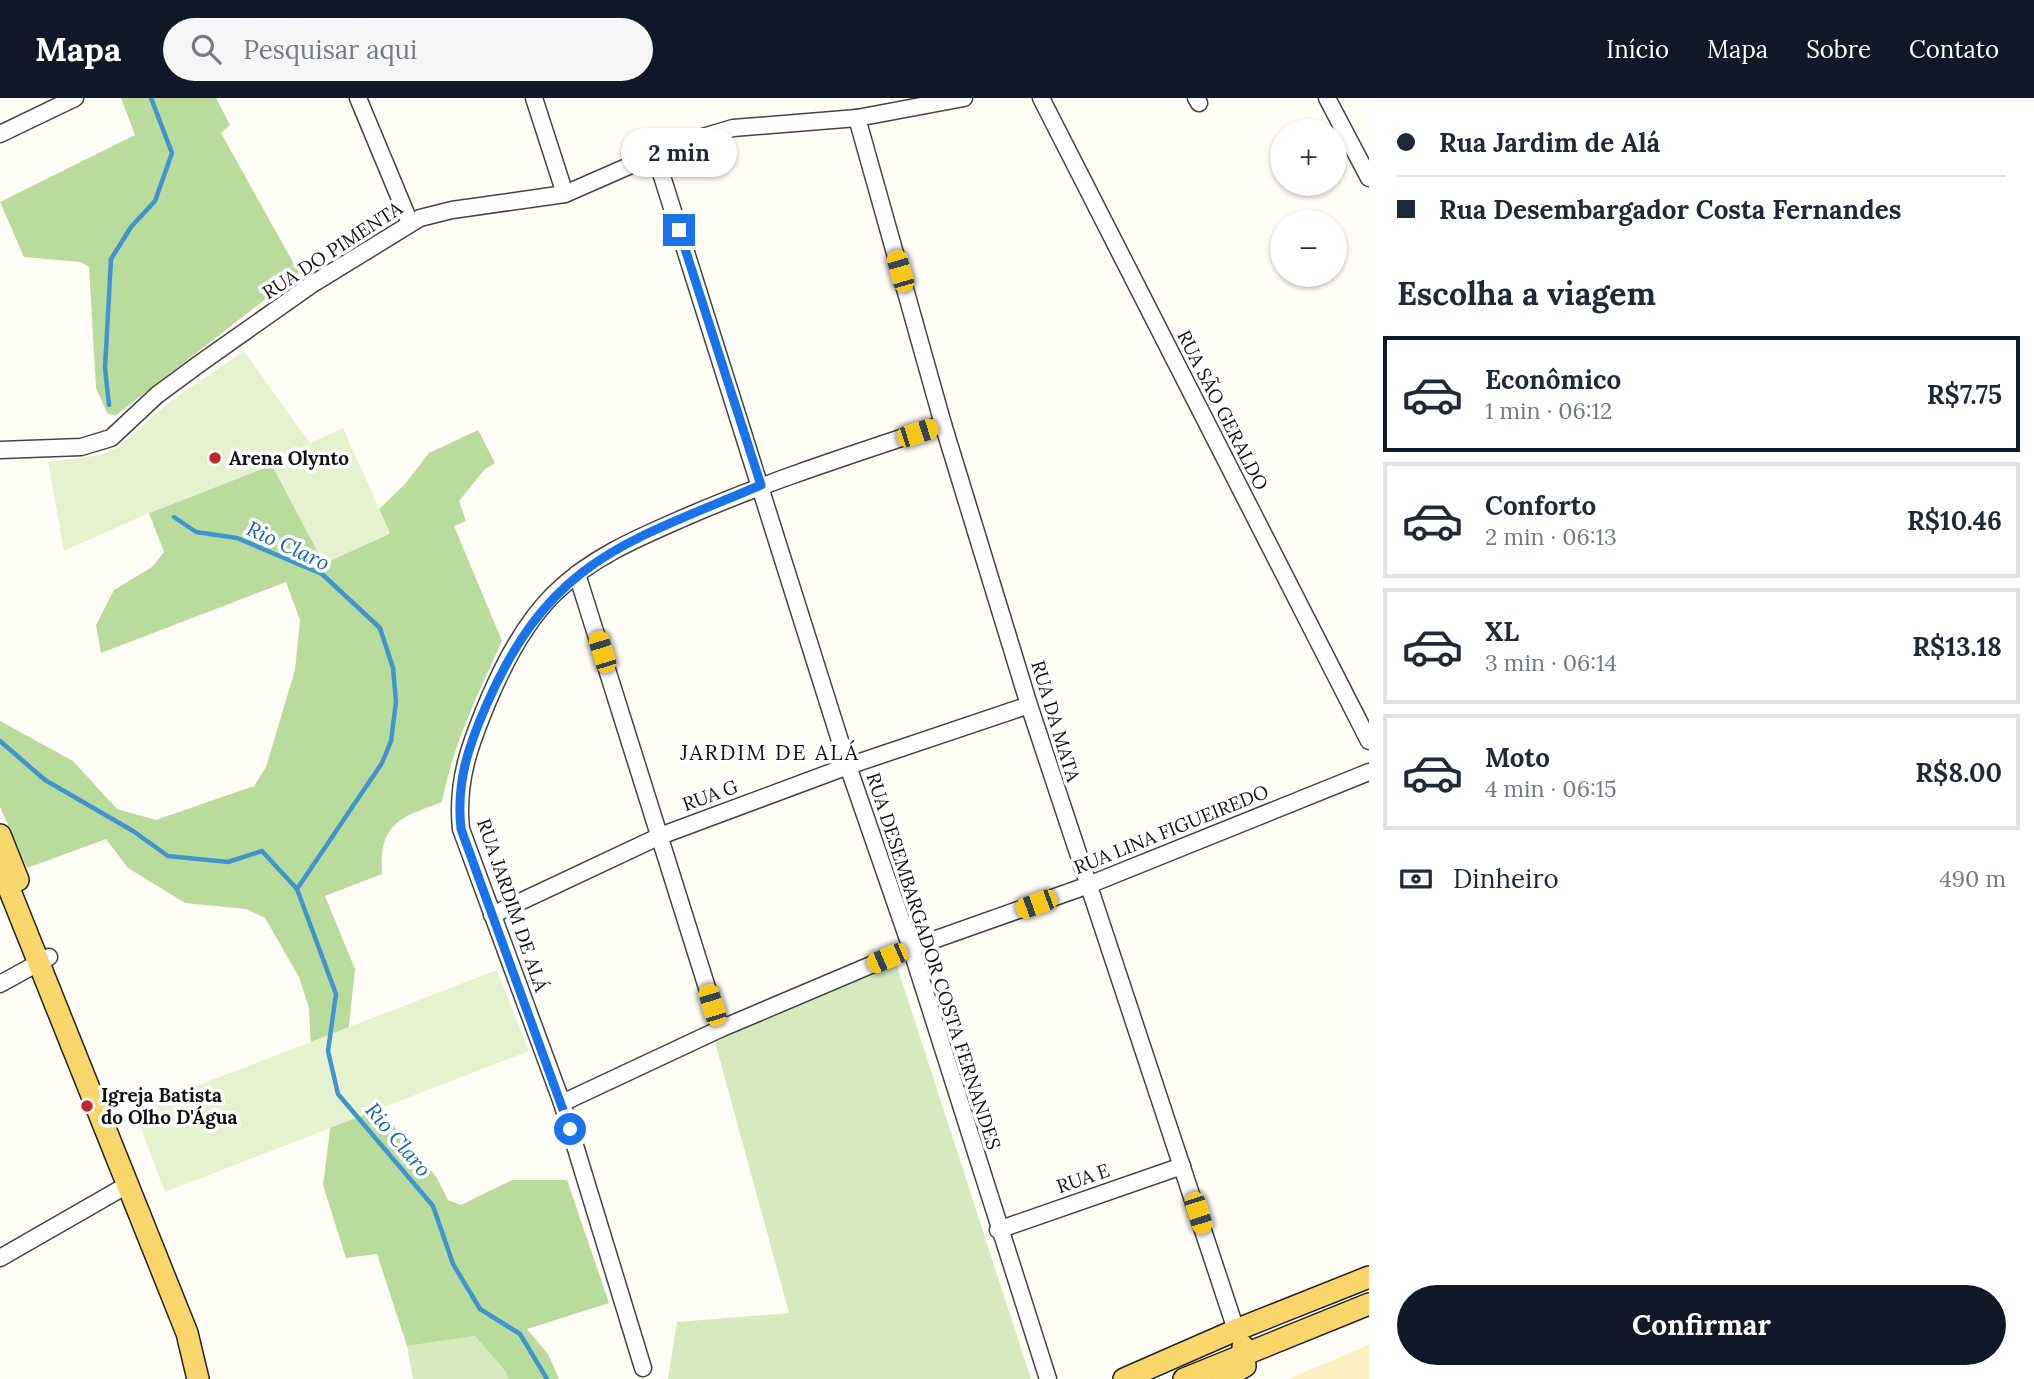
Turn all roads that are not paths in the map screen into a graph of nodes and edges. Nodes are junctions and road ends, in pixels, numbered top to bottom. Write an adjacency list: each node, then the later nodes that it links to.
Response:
1 (75, 98): 8 (street)
2 (358, 98): 12 (street)
3 (534, 98): 11 (street)
4 (964, 98): 7 (street, RUA DO PIMENTA)
5 (1041, 98): 18 (street, RUA SÃO GERALDO)
6 (1327, 98): 10 (street)
7 (857, 118): 9 (street, RUA DO PIMENTA); 13 (street, RUA DA MATA)
8 (0, 134)
9 (655, 154): 11 (street, RUA DO PIMENTA); 15 (street, RUA DESEMBARGADOR COSTA FERNANDES)
10 (1369, 178)
11 (565, 194): 12 (street, RUA DO PIMENTA)
12 (410, 223): 14 (street, RUA DO PIMENTA)
13 (943, 424): 15 (street, RUA JARDIM DE ALÁ); 17 (street, RUA DA MATA)
14 (0, 450)
15 (761, 485): 16 (street, RUA JARDIM DE ALÁ); 19 (street, RUA DESEMBARGADOR COSTA FERNANDES)
16 (577, 574): 22 (street); 25 (street, RUA JARDIM DE ALÁ)
17 (1029, 705): 19 (street, RUA G); 24 (street, RUA DA MATA)
18 (1369, 741)
19 (848, 766): 22 (street, RUA G); 26 (street, RUA DESEMBARGADOR COSTA FERNANDES)
20 (1369, 772): 24 (street, RUA LINA FIGUEIREDO)
21 (0, 835): 27 (main road)
22 (660, 836): 25 (street, RUA G); 29 (street)
23 (0, 866): 27 (main road)
24 (1086, 886): 26 (street, RUA LINA FIGUEIREDO); 31 (street, RUA DA MATA)
25 (492, 915): 30 (street, RUA JARDIM DE ALÁ)
26 (911, 948): 29 (street, RUA LINA FIGUEIREDO); 33 (street, RUA DESEMBARGADOR COSTA FERNANDES)
27 (43, 960): 28 (street); 32 (main road)
28 (0, 984)
29 (720, 1029): 30 (street, RUA LINA FIGUEIREDO)
30 (562, 1103): 39 (street, RUA JARDIM DE ALÁ)
31 (1182, 1166): 33 (street, RUA E); 37 (street, RUA DA MATA)
32 (129, 1184): 34 (street); 40 (main road)
33 (998, 1230): 41 (street, RUA DESEMBARGADOR COSTA FERNANDES)
34 (0, 1258)
35 (1369, 1278): 37 (main road)
36 (1369, 1304): 38 (main road)
37 (1236, 1330): 38 (main road); 42 (main road)
38 (1246, 1353): 43 (main road); 44 (main road)
39 (643, 1368)
40 (198, 1379)
41 (1048, 1379)
42 (1124, 1379)
43 (1184, 1379)
44 (1223, 1379)

